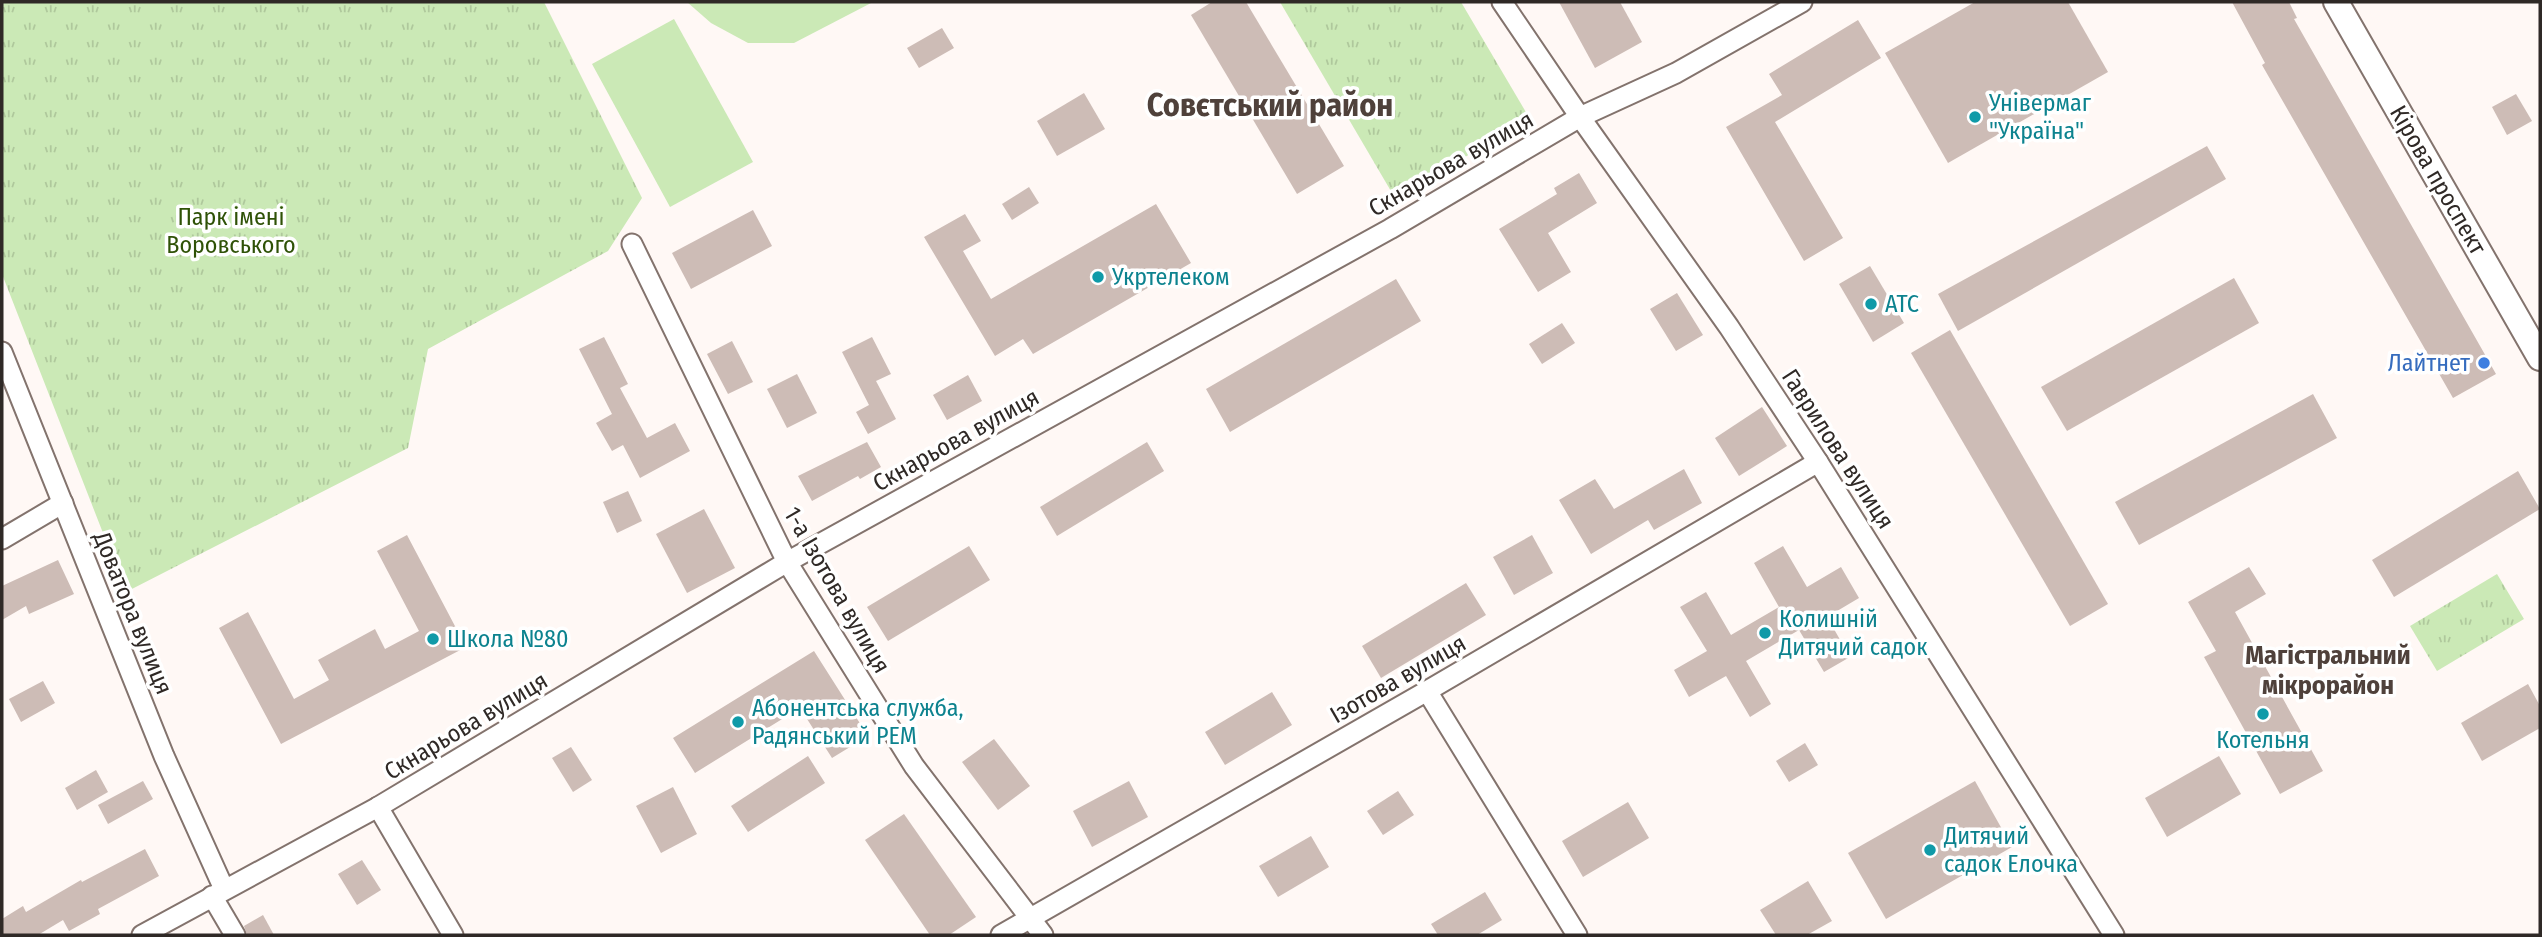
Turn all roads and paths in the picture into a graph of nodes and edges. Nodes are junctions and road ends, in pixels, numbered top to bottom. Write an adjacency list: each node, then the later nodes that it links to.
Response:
1 (1502, 2): 4 (street, Гаврилова вулиця)
2 (1802, 2): 4 (street, Скнарьова вулиця)
3 (2336, 2): 7 (street, Кірова проспект)
4 (1580, 117): 8 (street, Гаврилова вулиця); 11 (street, Скнарьова вулиця)
5 (632, 244): 11 (street, 1-а Ізотова вулиця)
6 (2, 352): 9 (street, Доватора вулиця)
7 (2540, 358)
8 (1818, 462): 12 (street, Ізотова вулиця); 22 (street, Гаврилова вулиця)
9 (63, 503): 10 (street); 14 (street, Доватора вулиця)
10 (2, 539)
11 (787, 562): 13 (street, Скнарьова вулиця); 15 (street, 1-а Ізотова вулиця)
12 (1427, 691): 15 (street, Ізотова вулиця); 21 (street)
13 (377, 807): 14 (street, Скнарьова вулиця); 18 (street)
14 (218, 893): 16 (street, Скнарьова вулиця); 17 (street, Доватора вулиця)
15 (1031, 918): 19 (street, Ізотова вулиця); 20 (street, 1-а Ізотова вулиця)
16 (142, 935)
17 (234, 935)
18 (453, 935)
19 (1001, 935)
20 (1043, 935)
21 (1577, 935)
22 (2114, 935)

